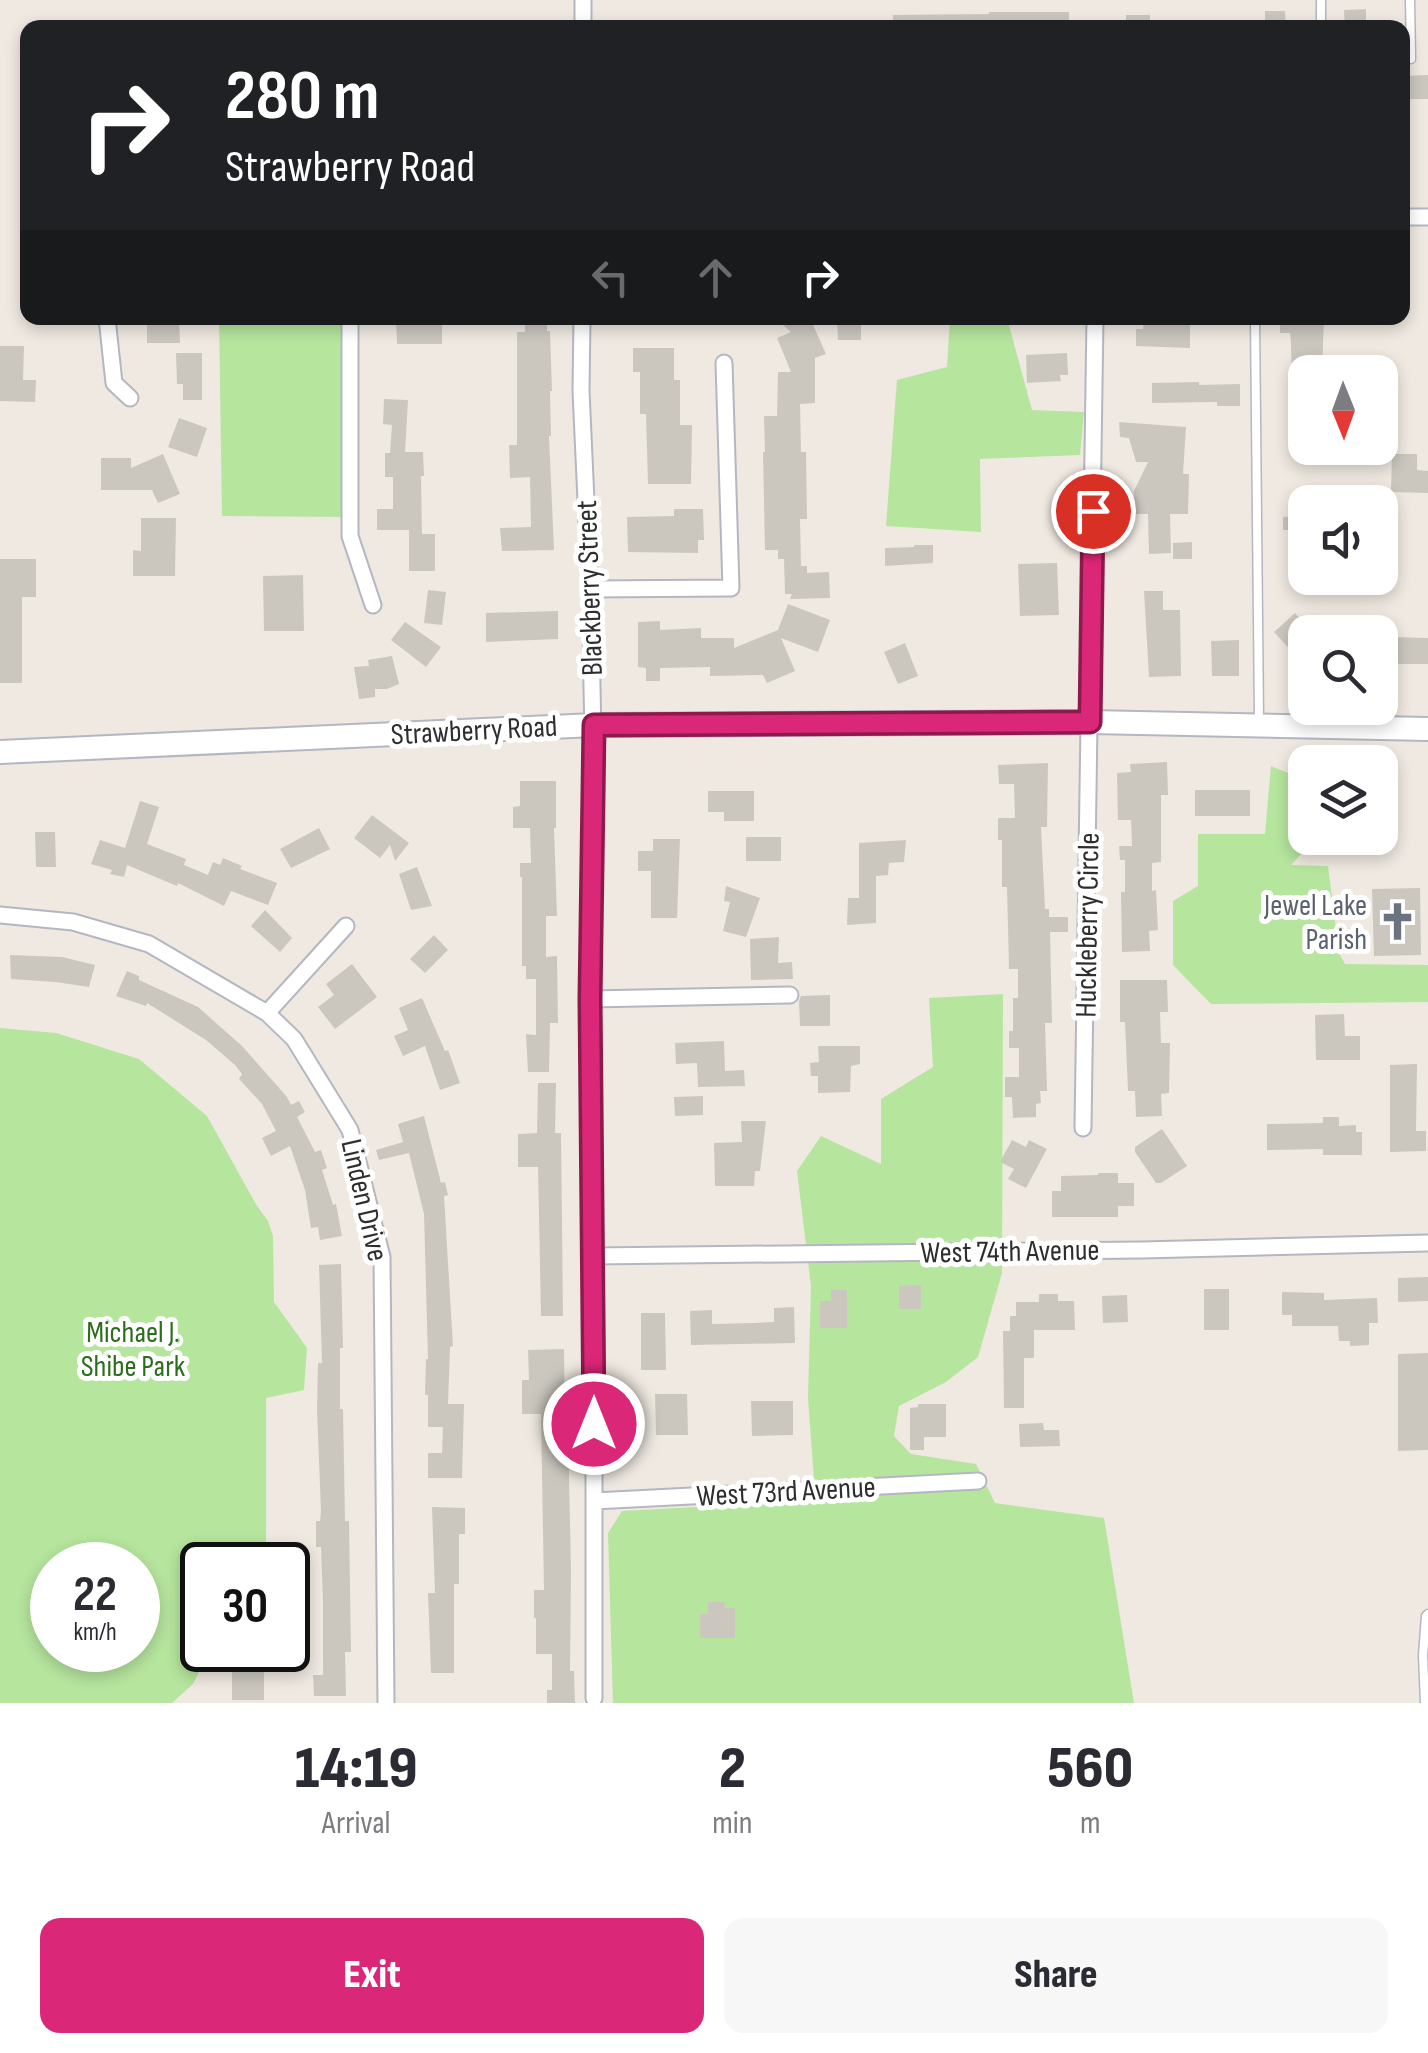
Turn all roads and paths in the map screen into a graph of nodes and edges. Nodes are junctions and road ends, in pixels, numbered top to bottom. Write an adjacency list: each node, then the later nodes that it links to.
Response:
1 (1410, 0): 2 (lane)
2 (1411, 59)
3 (109, 325): 9 (street)
4 (350, 325): 11 (street)
5 (582, 325): 10 (street, Blackberry Street)
6 (1095, 325): 12 (street, Huckleberry Circle)
7 (1255, 325): 13 (lane)
8 (724, 363): 10 (street)
9 (130, 398)
10 (590, 589): 14 (street, Blackberry Street)
11 (373, 605)
12 (1090, 722): 13 (street, Strawberry Road); 14 (street, Strawberry Road); 22 (street, Huckleberry Circle)
13 (1259, 724): 15 (street, Strawberry Road)
14 (594, 725): 16 (street, Strawberry Road); 20 (street, Blackberry Street)
15 (1428, 729)
16 (0, 752)
17 (0, 915): 21 (street, Linden Drive)
18 (346, 926): 21 (street)
19 (790, 995): 20 (street)
20 (590, 999): 24 (street, Blackberry Street)
21 (267, 1013): 29 (street, Linden Drive)
22 (1083, 1128)
23 (1428, 1243): 24 (street, West 74th Avenue)
24 (592, 1256): 26 (street, Blackberry Street)
25 (978, 1481): 26 (street, West 73rd Avenue)
26 (594, 1501): 28 (street, Blackberry Street)
27 (1428, 1614): 30 (lane)
28 (594, 1698)
29 (386, 1703)
30 (1425, 1703)

